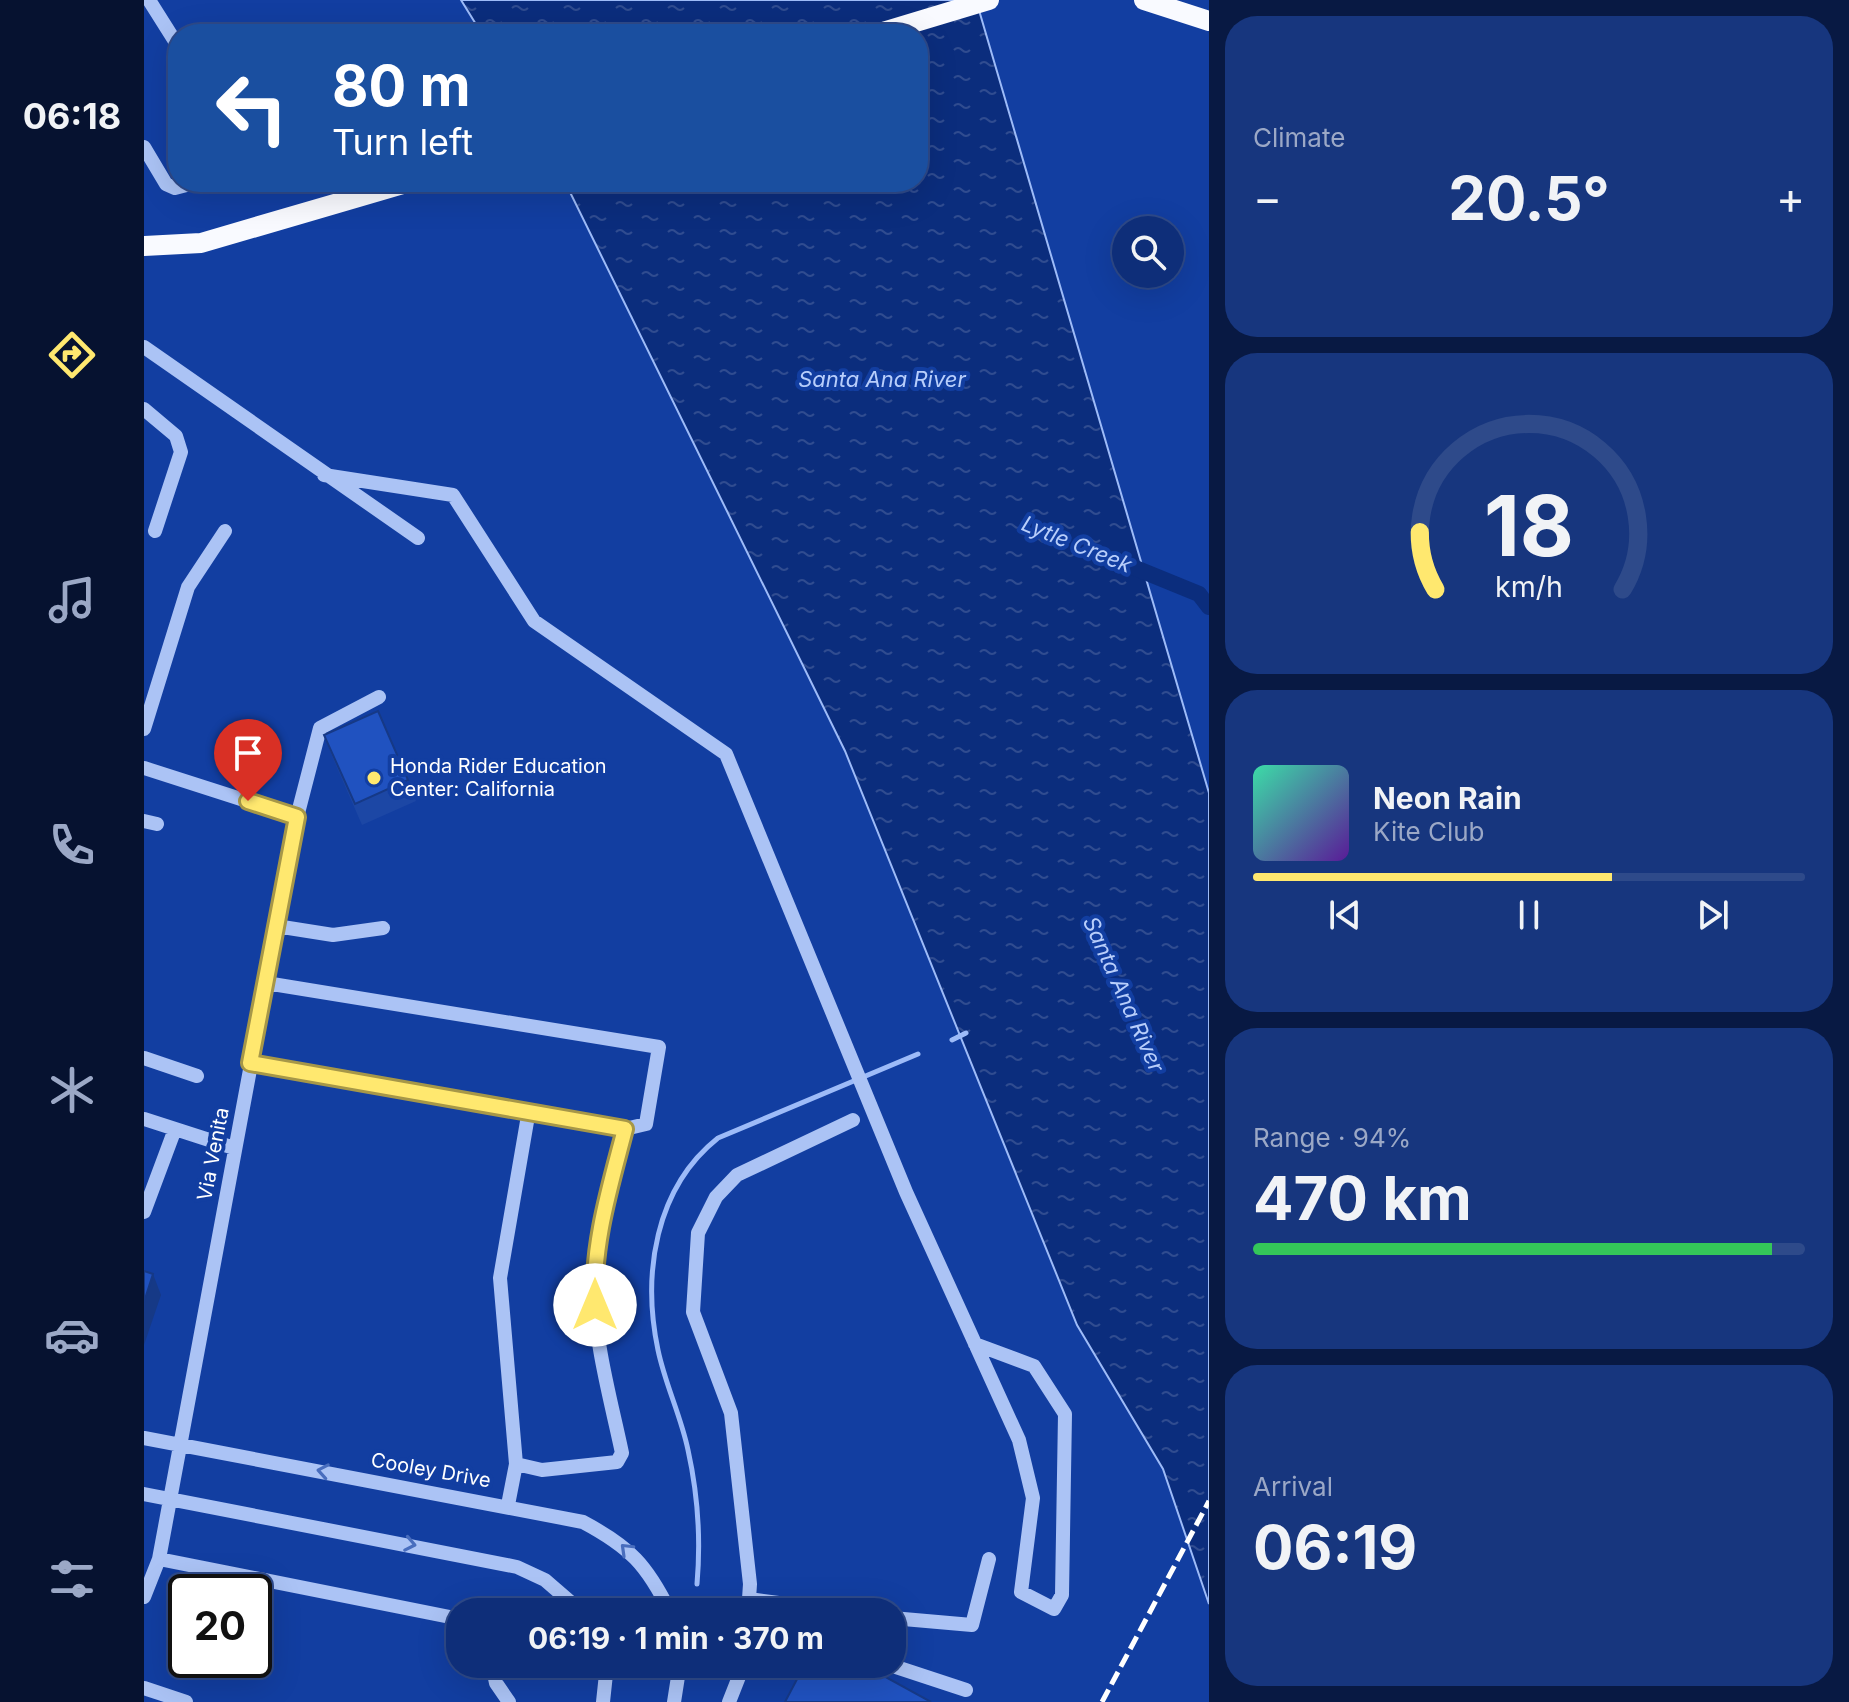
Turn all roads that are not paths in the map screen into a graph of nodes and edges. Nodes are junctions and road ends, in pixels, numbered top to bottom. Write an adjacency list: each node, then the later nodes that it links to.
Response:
1 (149, 0): 6 (street)
2 (989, 0): 5 (main road)
3 (1147, 1): 4 (main road)
4 (1209, 21)
5 (909, 24)
6 (168, 30)
7 (144, 147): 8 (street)
8 (168, 185)
9 (376, 192): 10 (main road)
10 (144, 246)
11 (144, 347): 13 (street)
12 (144, 409): 14 (street)
13 (324, 475): 16 (street); 34 (street)
14 (155, 531)
15 (225, 531): 18 (street)
16 (418, 538)
17 (379, 697): 20 (street, Via Venita)
18 (144, 729)
19 (144, 768): 20 (street)
20 (297, 817): 21 (street, Via Venita)
21 (276, 926): 22 (street); 23 (street, Via Venita)
22 (383, 928)
23 (266, 983): 25 (street, Via Venita); 31 (street)
24 (144, 1058): 26 (street)
25 (250, 1063): 27 (street); 32 (street, Via Venita)
26 (197, 1076)
27 (529, 1110): 31 (street); 37 (street)
28 (144, 1119): 30 (street)
29 (853, 1120): 46 (street)
30 (175, 1129): 32 (street); 33 (street)
31 (625, 1129): 37 (street)
32 (234, 1148): 36 (street, Via Venita)
33 (144, 1212)
34 (975, 1344): 34 (street)
35 (144, 1438): 36 (street, Cooley Drive)
36 (178, 1444): 39 (street, Via Venita); 40 (street, Cooley Drive, one-way to 36)
37 (516, 1464): 40 (street)
38 (144, 1494): 39 (street)
39 (168, 1498): 41 (street, Via Venita); 44 (street, one-way to 44)
40 (508, 1505): 45 (street, Cooley Drive, one-way to 40)
41 (159, 1559): 43 (street, Via Venita); 47 (street)
42 (989, 1559): 48 (street)
43 (144, 1597)
44 (566, 1598)
45 (663, 1598)
46 (749, 1598)
47 (446, 1616)
48 (906, 1619)
49 (906, 1670): 55 (street)
50 (495, 1678): 57 (street)
51 (606, 1678): 58 (street)
52 (678, 1678): 59 (street)
53 (738, 1678): 60 (street)
54 (144, 1688): 56 (street)
55 (966, 1690)
56 (186, 1702)
57 (509, 1702)
58 (603, 1702)
59 (674, 1702)
60 (729, 1702)

